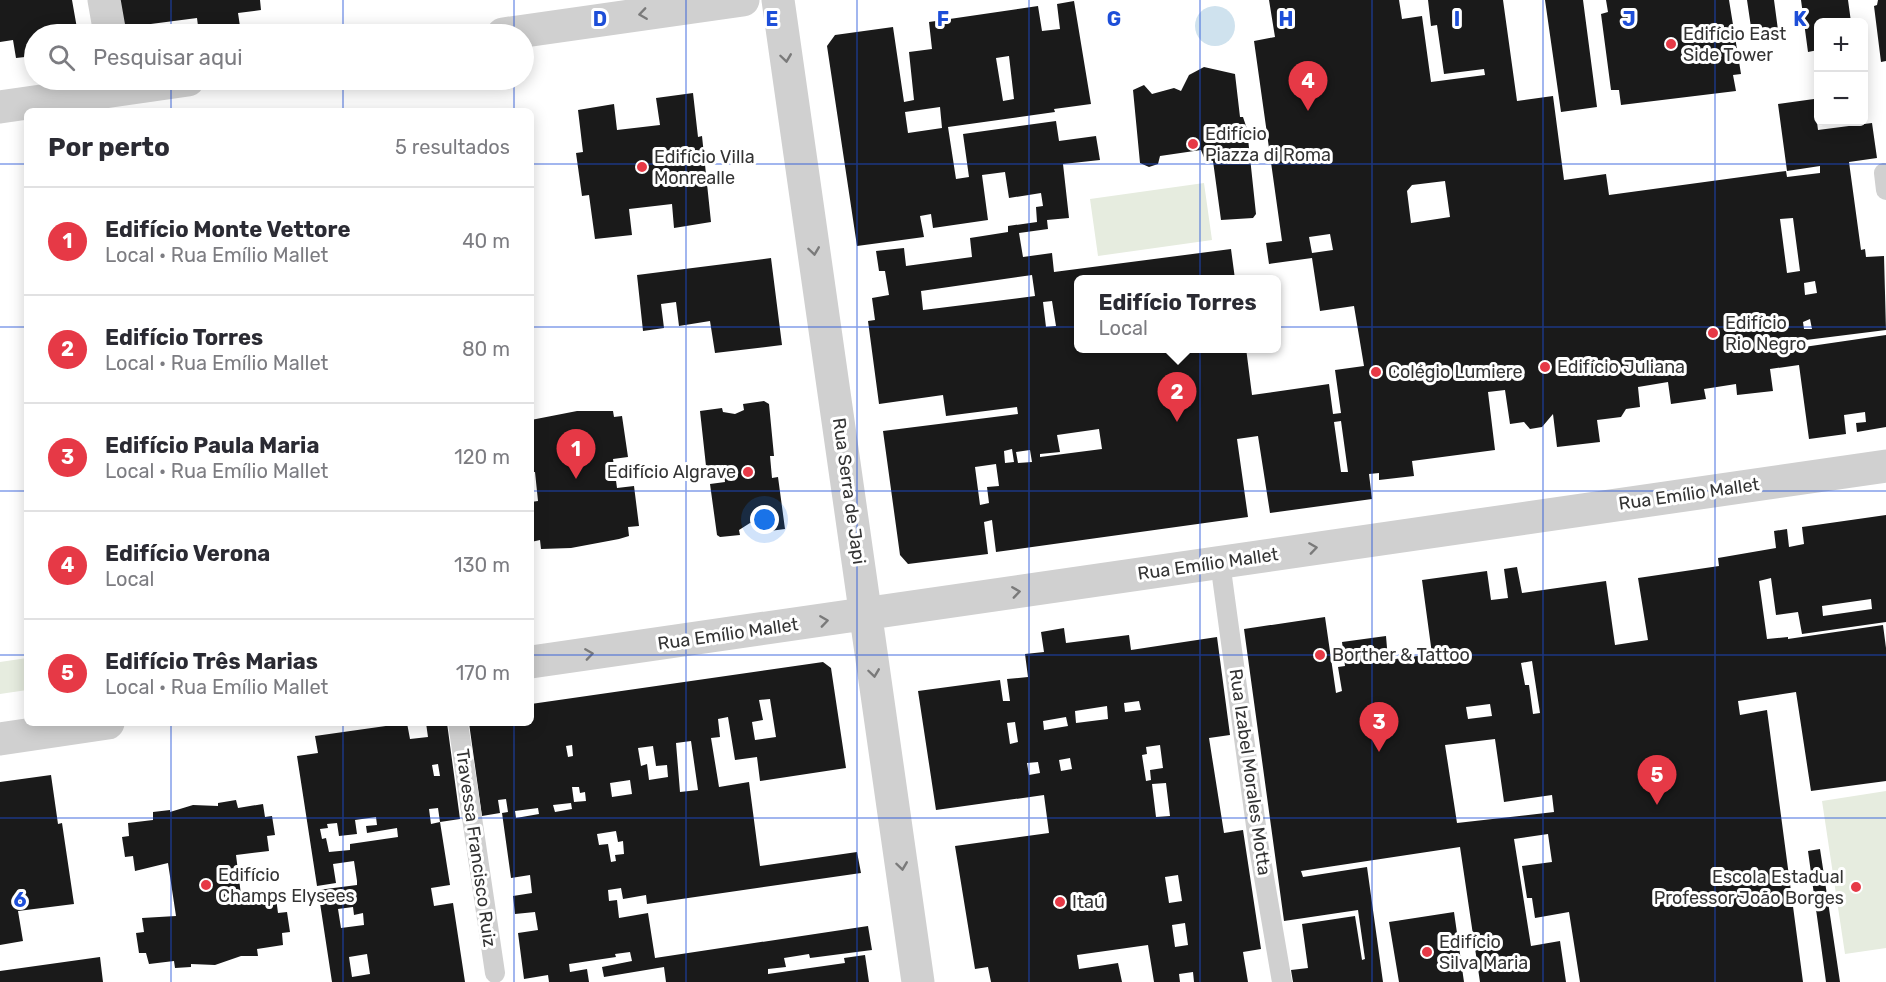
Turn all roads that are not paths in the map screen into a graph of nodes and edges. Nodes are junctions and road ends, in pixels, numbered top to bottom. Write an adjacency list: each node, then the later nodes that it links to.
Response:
1 (104, 0): 4 (street)
2 (743, 0): 5 (street, one-way to 5)
3 (778, 0): 10 (street, Rua Serra de Japi, one-way to 10)
4 (108, 24)
5 (534, 30)
6 (87, 90): 7 (street)
7 (0, 107)
8 (1886, 466): 9 (street, Rua Emílio Mallet, one-way to 8)
9 (1220, 561): 10 (street, Rua Emílio Mallet, one-way to 9); 17 (lane, Rua Izabel Morales Motta)
10 (866, 615): 11 (street, Rua Emílio Mallet, one-way to 10); 16 (street, Rua Serra de Japi, one-way to 16)
11 (534, 662)
12 (88, 726): 14 (street)
13 (458, 726): 15 (lane, Travessa Francisco Ruiz)
14 (0, 739)
15 (495, 974)
16 (918, 982)
17 (1282, 982)

